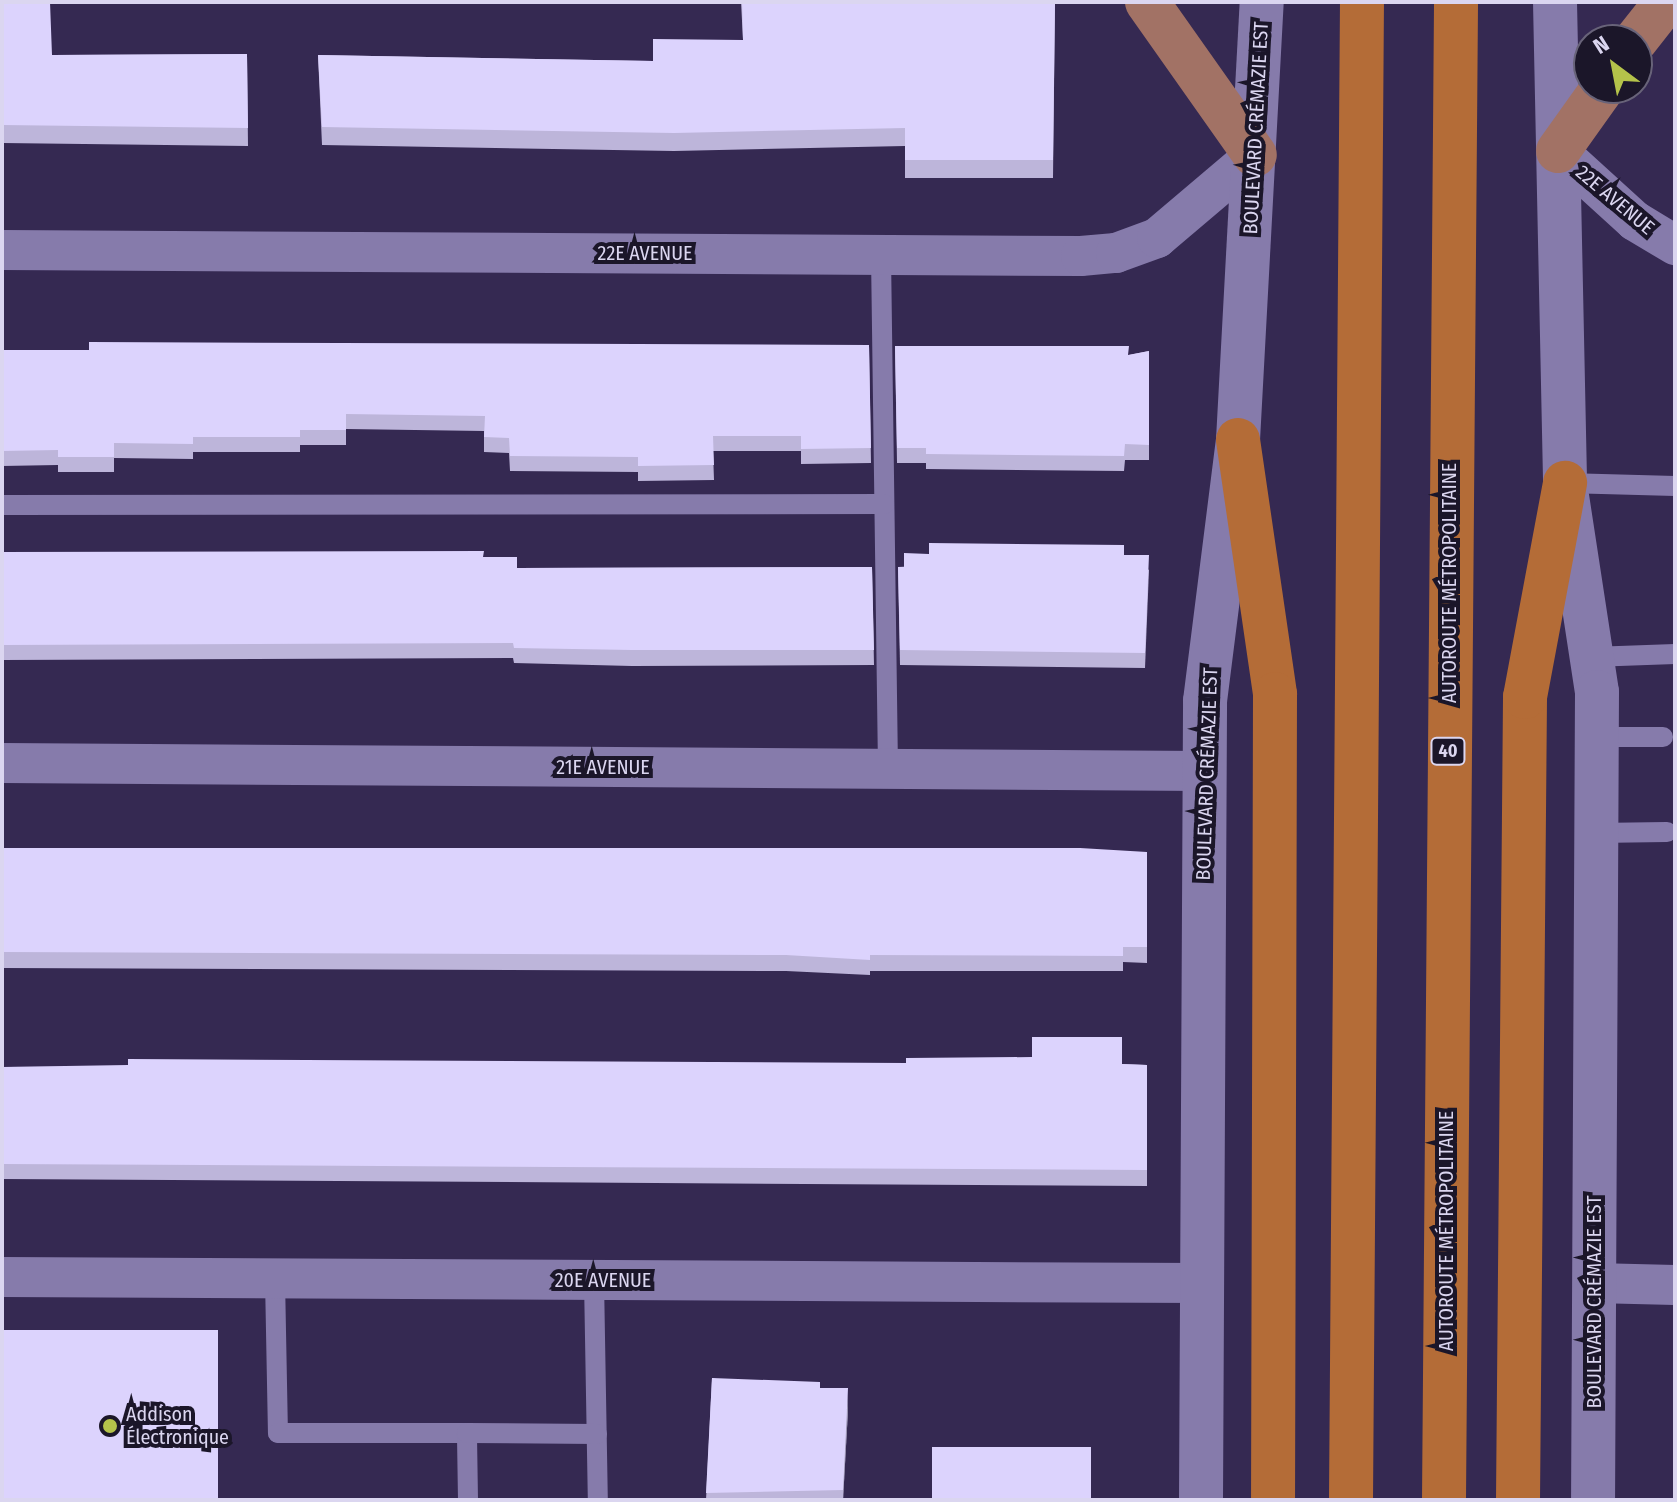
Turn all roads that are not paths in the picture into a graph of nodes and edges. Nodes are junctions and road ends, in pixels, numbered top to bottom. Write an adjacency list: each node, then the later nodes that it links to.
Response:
1 (1147, 2): 10 (main road)
2 (1262, 2): 10 (main road, BOULEVARD CRÉMAZIE EST)
3 (1362, 2): 40 (highway)
4 (1456, 2): 41 (highway, AUTOROUTE MÉTROPOLITAINE / 40)
5 (1555, 2): 9 (main road, BOULEVARD CRÉMAZIE EST)
6 (1666, 2): 7 (main road)
7 (1649, 24)
8 (1592, 104): 9 (main road)
9 (1558, 151): 11 (street, 22E AVENUE); 15 (main road, BOULEVARD CRÉMAZIE EST)
10 (1255, 155): 13 (street, 22E AVENUE); 14 (main road, BOULEVARD CRÉMAZIE EST)
11 (1675, 245)
12 (2, 250): 13 (street, 22E AVENUE)
13 (881, 255): 17 (lane)
14 (1238, 440): 25 (main road, BOULEVARD CRÉMAZIE EST); 39 (highway)
15 (1565, 483): 16 (lane); 20 (main road, BOULEVARD CRÉMAZIE EST); 42 (highway)
16 (1675, 486)
17 (884, 504): 18 (lane); 24 (lane)
18 (2, 505)
19 (1675, 654): 20 (lane)
20 (1591, 657): 21 (main road, BOULEVARD CRÉMAZIE EST)
21 (1596, 737): 22 (lane); 27 (main road, BOULEVARD CRÉMAZIE EST)
22 (1663, 737)
23 (2, 763): 24 (street, 21E AVENUE)
24 (888, 769): 25 (street, 21E AVENUE)
25 (1204, 771): 31 (main road, BOULEVARD CRÉMAZIE EST)
26 (1667, 832): 27 (lane)
27 (1596, 833): 32 (main road, BOULEVARD CRÉMAZIE EST)
28 (2, 1277): 29 (street, 20E AVENUE)
29 (275, 1279): 30 (street, 20E AVENUE); 34 (lane)
30 (594, 1280): 31 (street, 20E AVENUE); 35 (lane)
31 (1203, 1283): 38 (main road, BOULEVARD CRÉMAZIE EST)
32 (1594, 1283): 33 (street); 43 (main road, BOULEVARD CRÉMAZIE EST)
33 (1675, 1285)
34 (467, 1433): 35 (lane); 36 (lane)
35 (597, 1434): 37 (lane)
36 (468, 1500)
37 (598, 1500)
38 (1201, 1500)
39 (1273, 1500)
40 (1351, 1500)
41 (1444, 1500)
42 (1518, 1500)
43 (1593, 1500)

